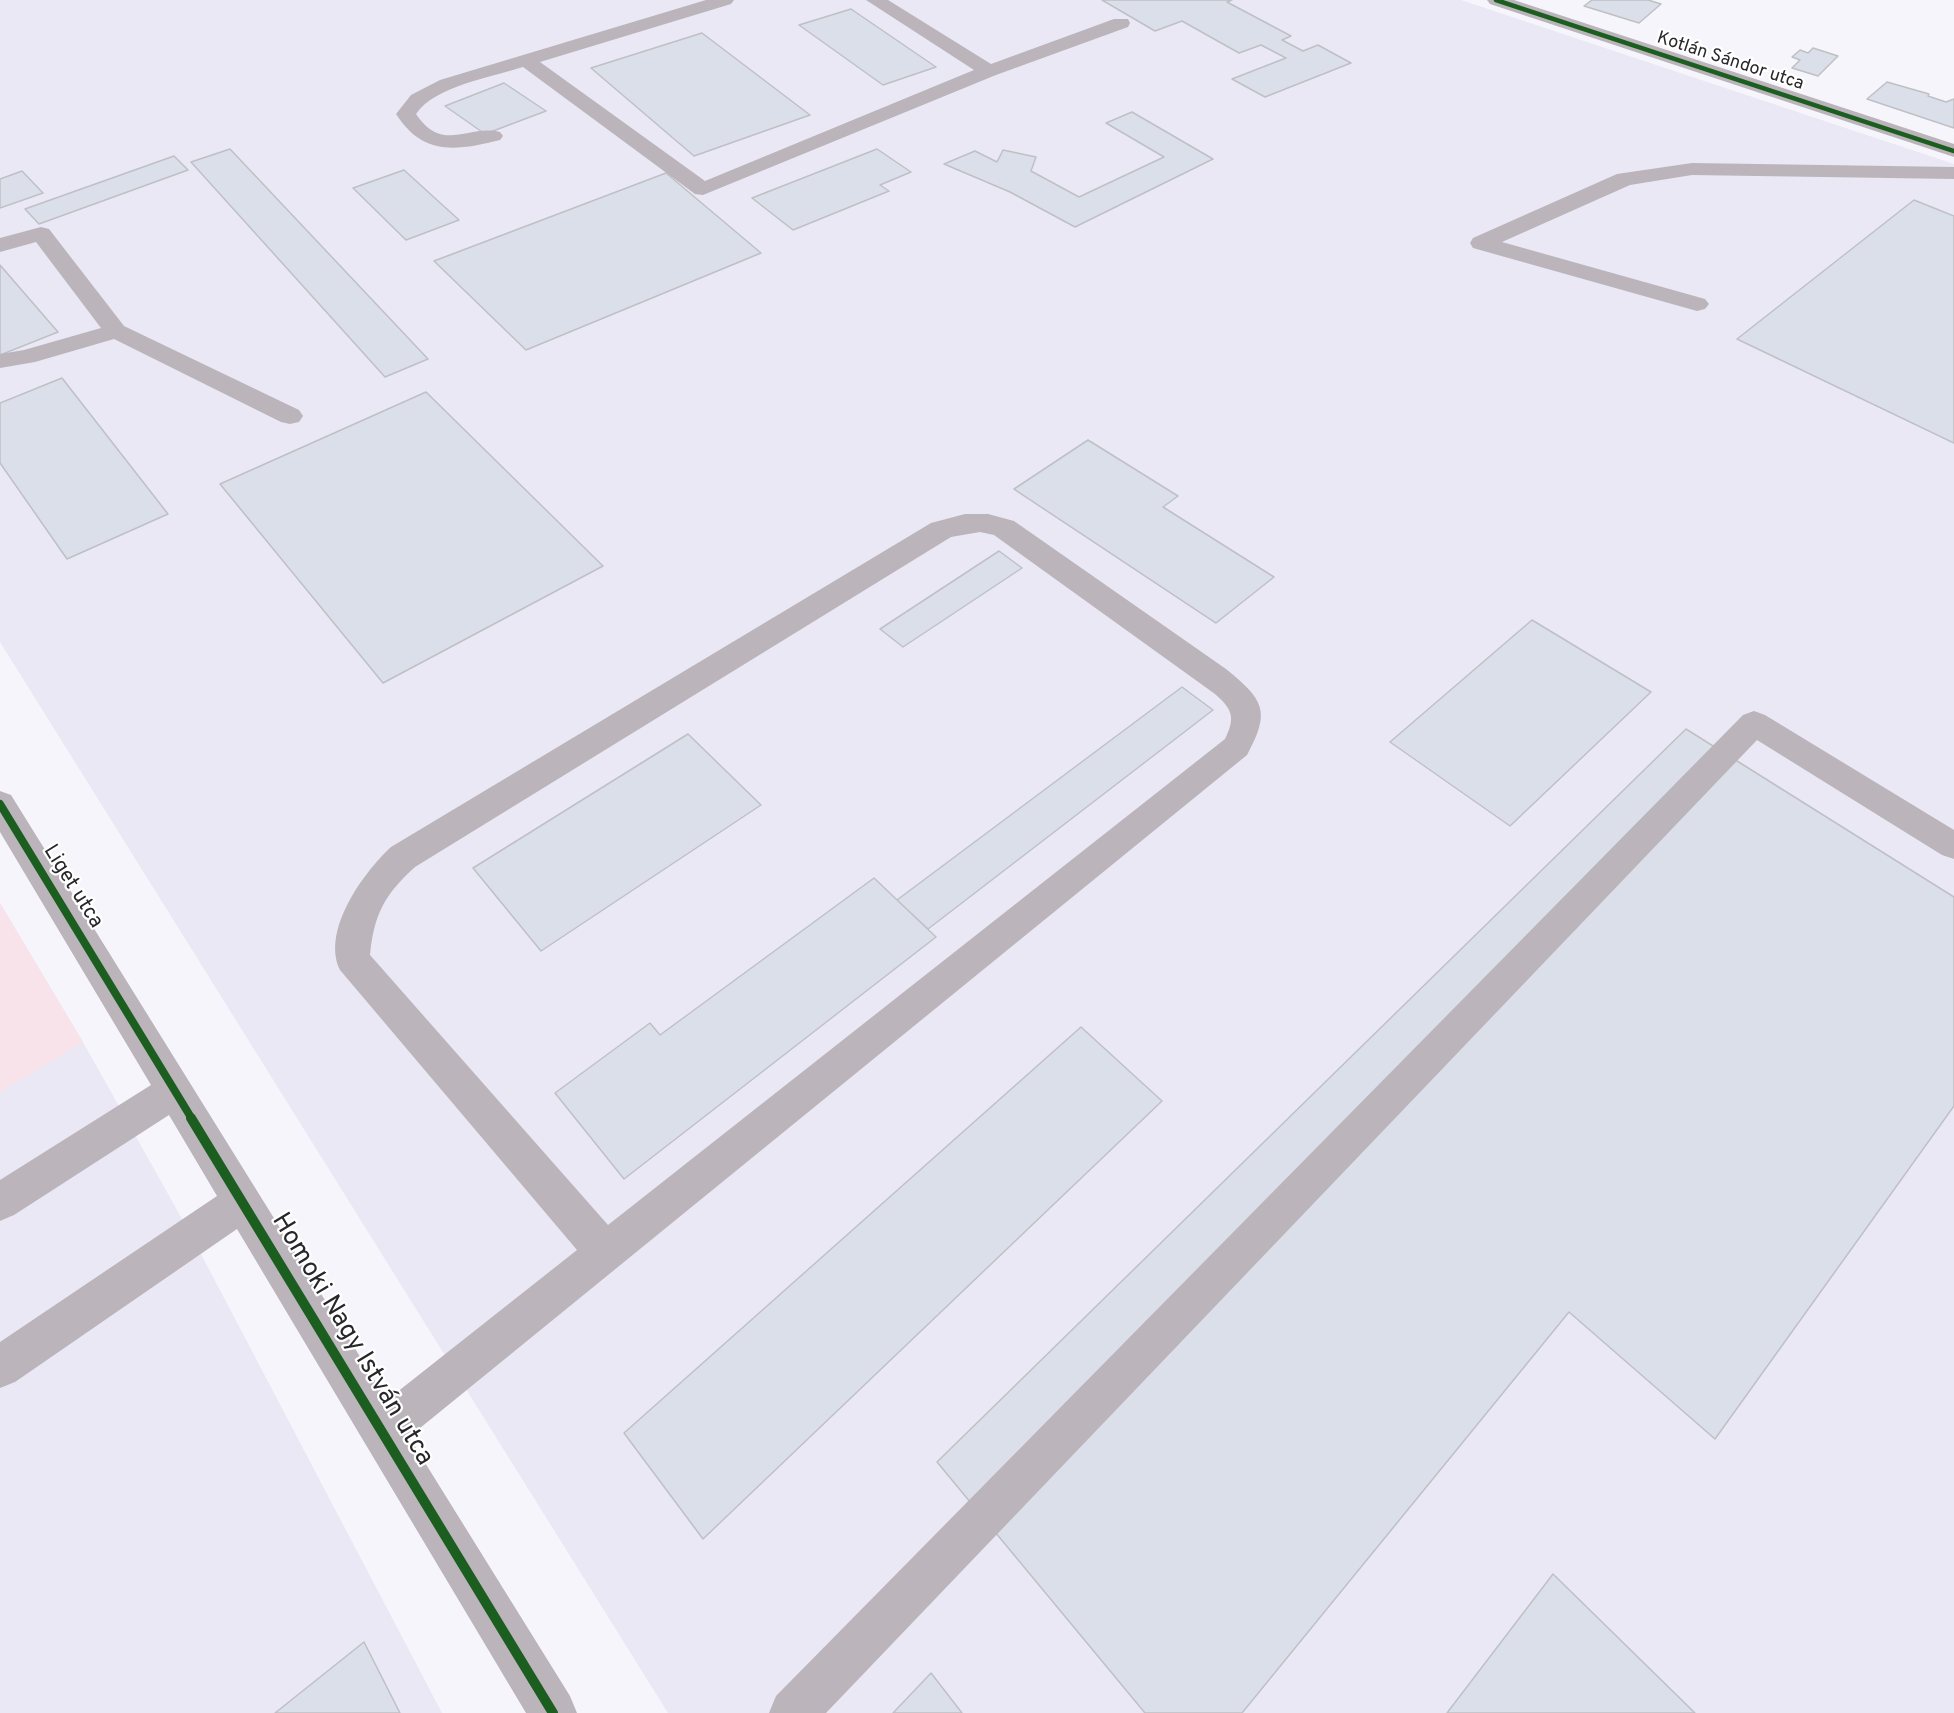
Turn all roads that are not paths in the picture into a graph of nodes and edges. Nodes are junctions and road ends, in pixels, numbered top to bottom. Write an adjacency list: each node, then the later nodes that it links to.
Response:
1 (725, 0): 5 (street)
2 (876, 0): 6 (street)
3 (1496, 0): 8 (street, Kotlán Sándor utca)
4 (1121, 23): 6 (street)
5 (525, 60): 6 (street); 7 (street)
6 (989, 71)
7 (493, 136)
8 (1954, 151)
9 (1954, 172): 11 (street)
10 (0, 245): 12 (street)
11 (1696, 304)
12 (116, 331): 13 (street); 14 (street)
13 (0, 361)
14 (290, 416)
15 (0, 804): 17 (street, Liget utca)
16 (1954, 846): 25 (street)
17 (113, 989): 18 (street, Homoki Nagy István utca)
18 (175, 1090): 19 (street); 20 (street, Homoki Nagy István utca)
19 (0, 1202)
20 (242, 1202): 22 (street); 23 (street, Homoki Nagy István utca)
21 (606, 1253): 21 (street); 23 (street)
22 (0, 1367)
23 (382, 1431): 24 (street, Homoki Nagy István utca)
24 (553, 1713)
25 (793, 1713)

